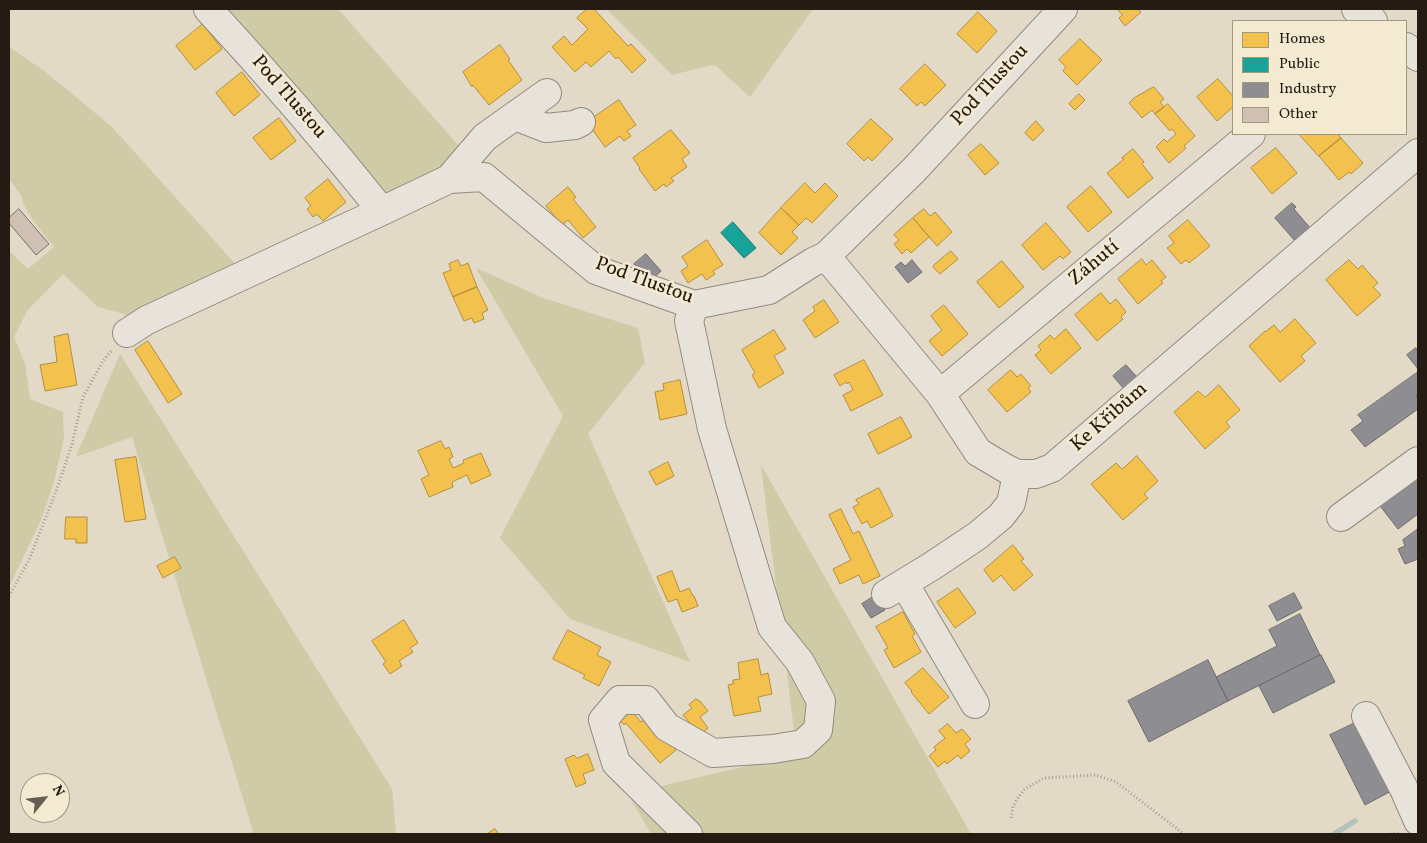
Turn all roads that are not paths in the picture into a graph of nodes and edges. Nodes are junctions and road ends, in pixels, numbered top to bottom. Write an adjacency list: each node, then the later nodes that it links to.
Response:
1 (208, 9): 13 (street, Pod Tlustou)
2 (1063, 9): 14 (street, Pod Tlustou)
3 (1356, 9): 4 (street)
4 (1372, 20)
5 (1407, 48): 6 (street)
6 (1418, 57)
7 (547, 93): 8 (street)
8 (515, 116): 9 (street); 12 (street)
9 (582, 122)
10 (1250, 135): 17 (street, Záhutí)
11 (1418, 153): 19 (street, Ke Křibům)
12 (449, 179): 13 (street, Pod Tlustou); 15 (street, Pod Tlustou)
13 (382, 211): 16 (street)
14 (826, 256): 15 (street, Pod Tlustou); 17 (street)
15 (694, 304): 24 (street)
16 (127, 333)
17 (940, 394): 19 (street)
18 (1418, 460): 20 (street)
19 (1017, 474): 21 (street)
20 (1341, 517)
21 (976, 704)
22 (1366, 716): 23 (street)
23 (1418, 820)
24 (688, 834)

